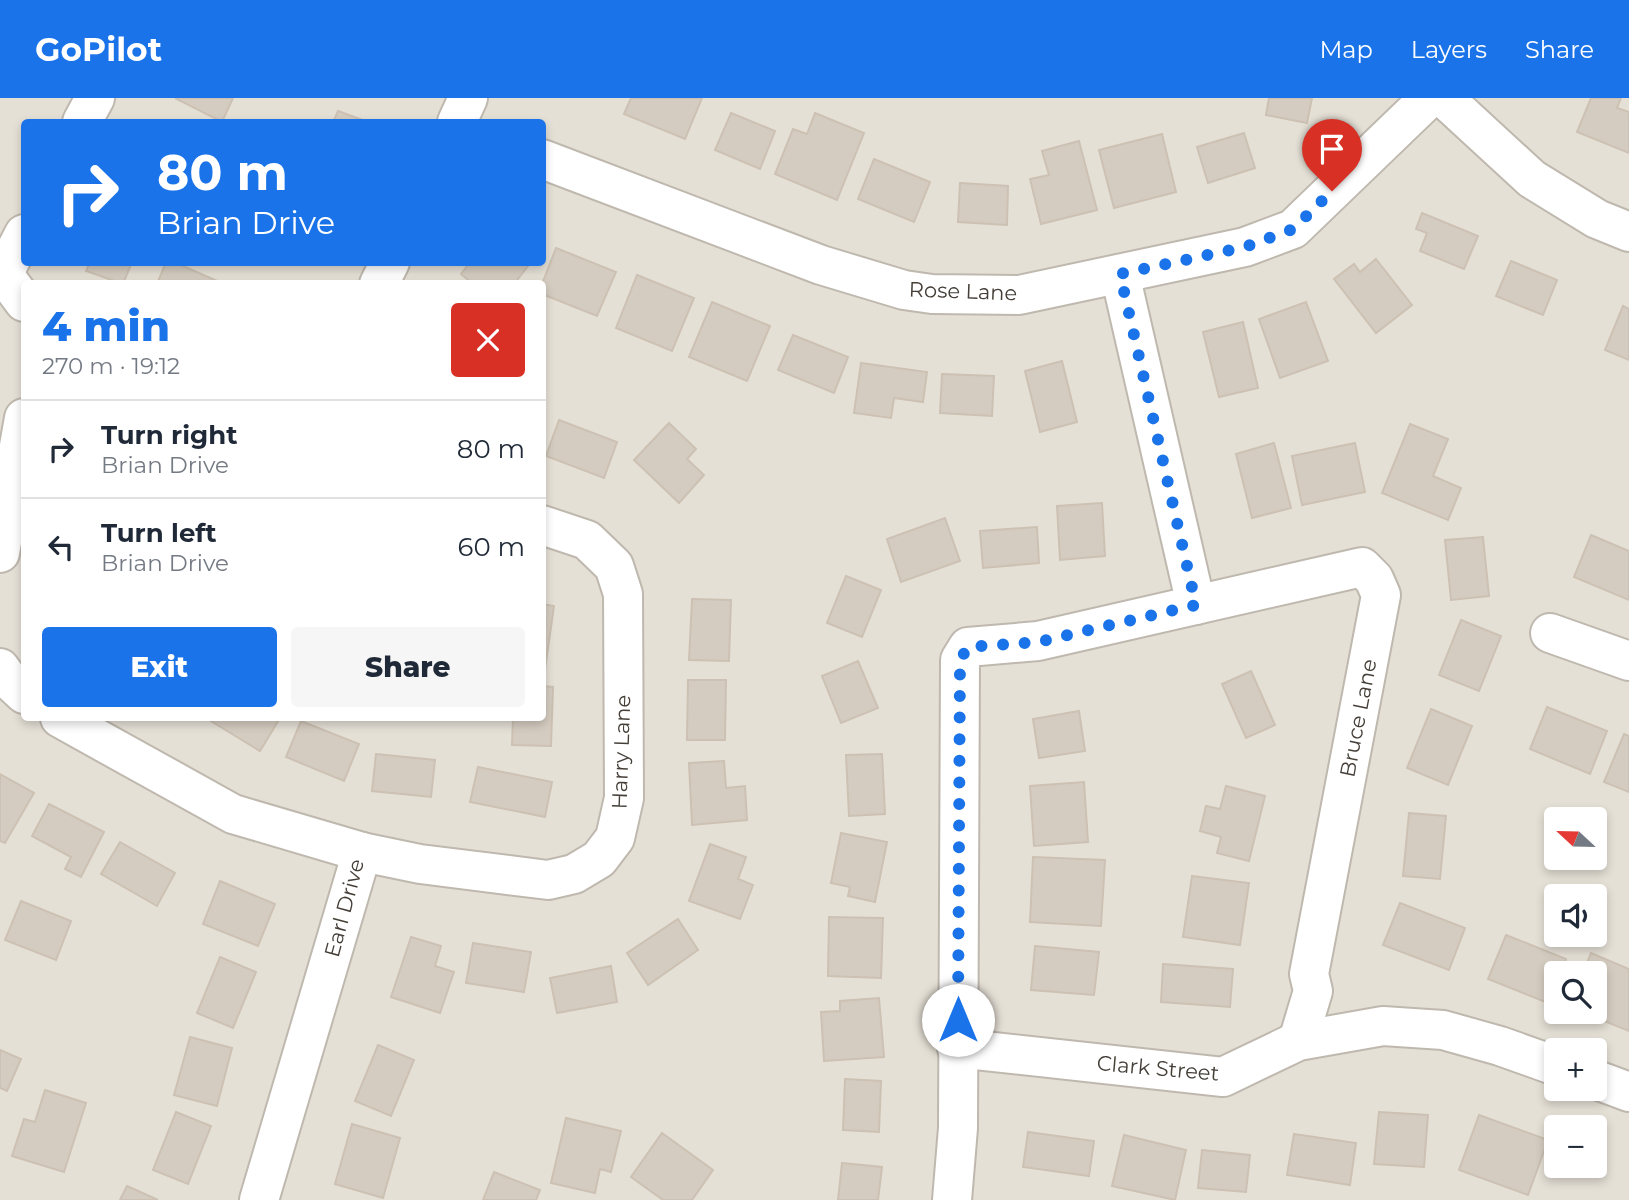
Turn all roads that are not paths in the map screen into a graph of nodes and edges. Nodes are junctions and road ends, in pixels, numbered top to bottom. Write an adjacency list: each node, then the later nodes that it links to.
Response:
1 (95, 98): 5 (street)
2 (468, 98): 6 (street)
3 (1429, 98): 10 (street, Rose Lane)
4 (1444, 98): 8 (street)
5 (84, 119)
6 (458, 119)
7 (546, 161): 10 (street, Rose Lane)
8 (1629, 232)
9 (21, 240): 11 (street)
10 (1120, 274): 15 (street)
11 (21, 298)
12 (21, 435): 14 (street)
13 (546, 526): 21 (street, Harry Lane)
14 (0, 553)
15 (1196, 605): 22 (street, Bruce Lane); 23 (street)
16 (1550, 633): 17 (street)
17 (1629, 661)
18 (0, 668): 19 (street)
19 (21, 691)
20 (65, 721): 21 (street, Earl Drive)
21 (362, 852): 27 (street, Earl Drive)
22 (1298, 1041): 23 (street, Clark Street); 24 (street, Clark Street)
23 (957, 1048): 28 (street)
24 (1544, 1062)
25 (1607, 1084): 26 (street)
26 (1629, 1092)
27 (259, 1200)
28 (952, 1200)

